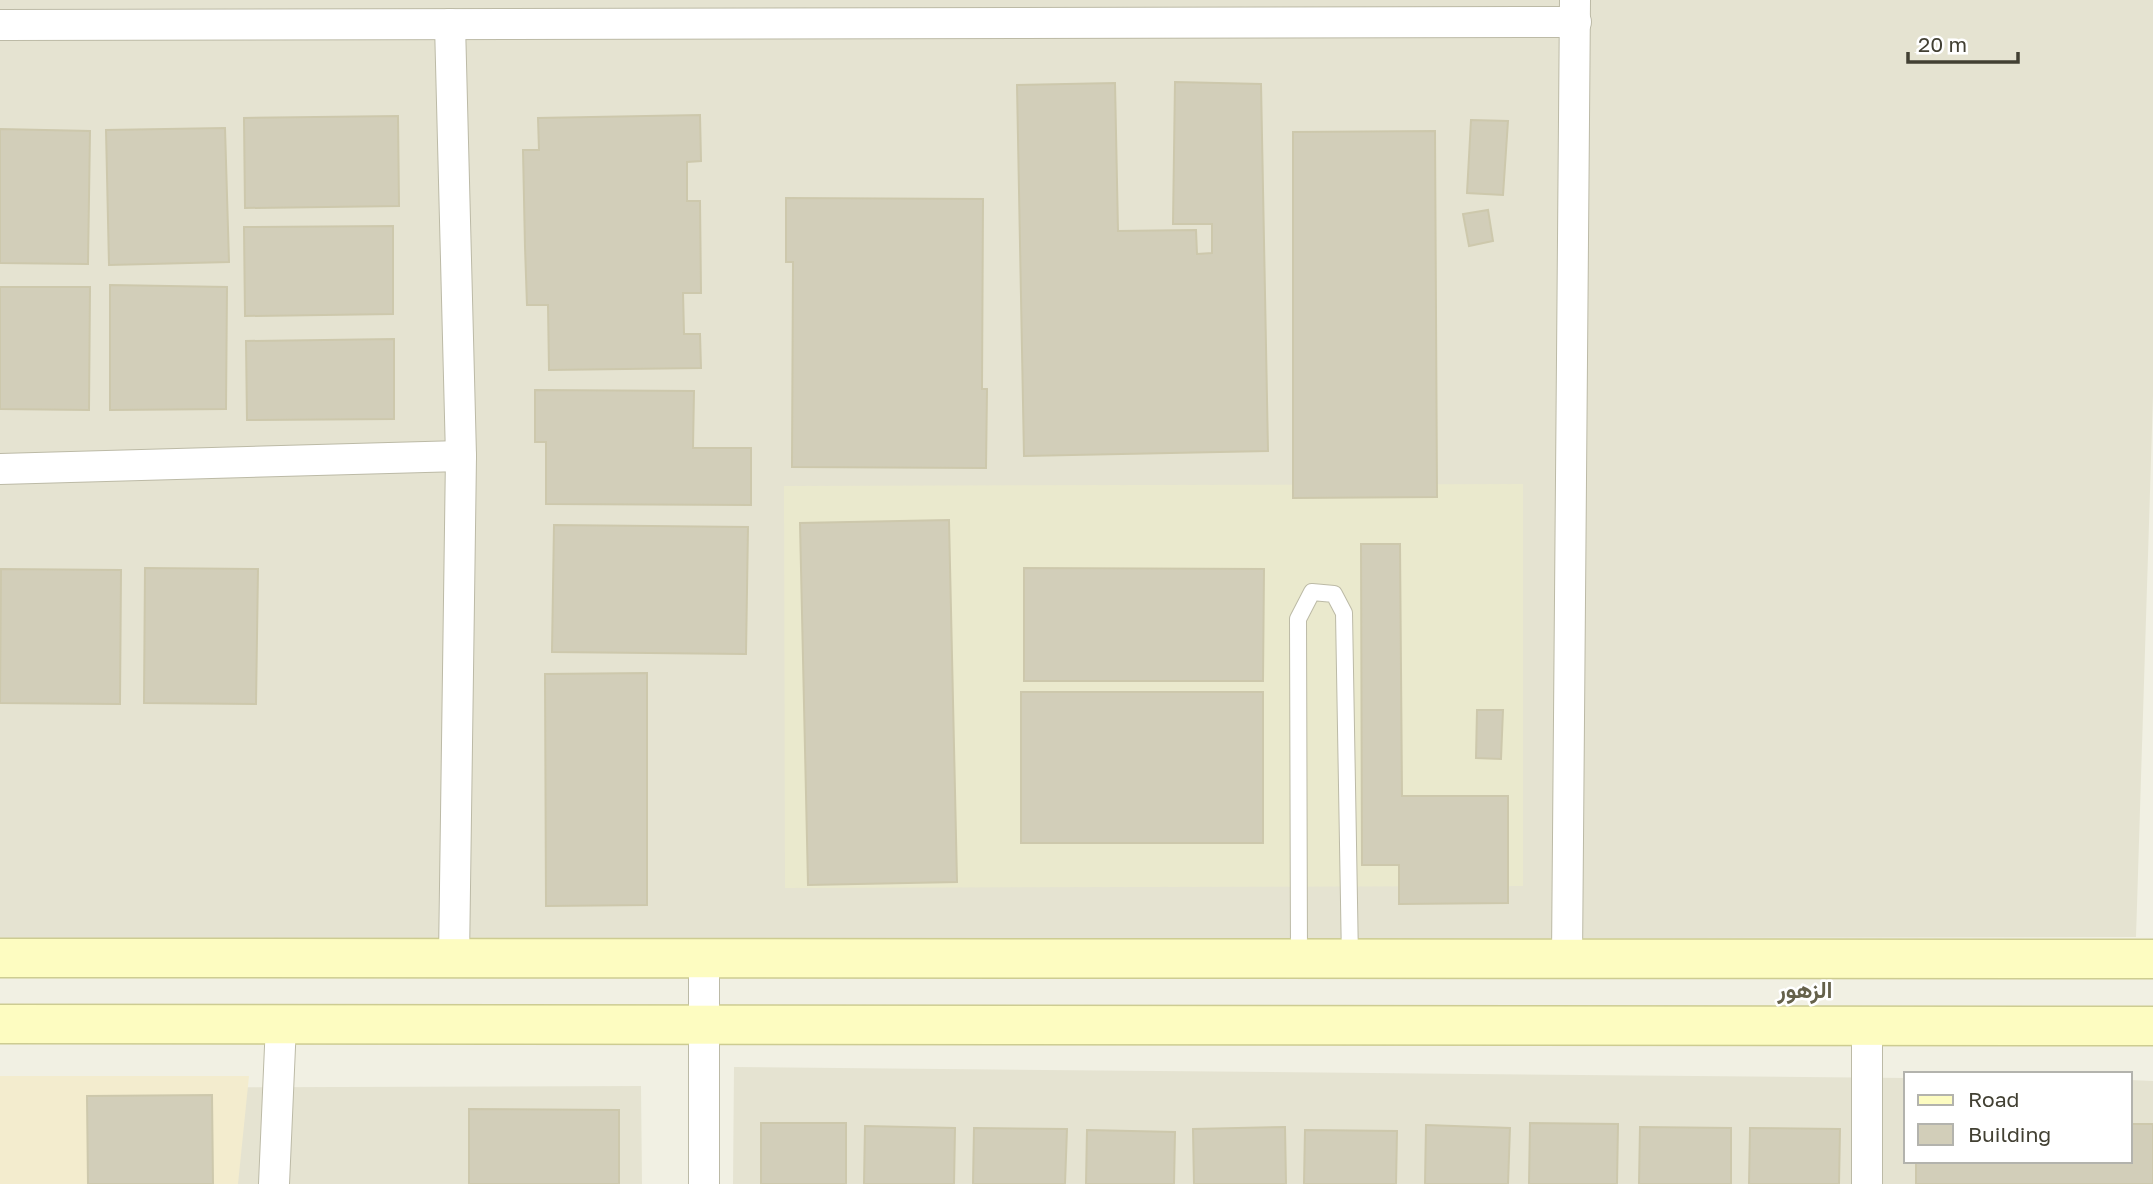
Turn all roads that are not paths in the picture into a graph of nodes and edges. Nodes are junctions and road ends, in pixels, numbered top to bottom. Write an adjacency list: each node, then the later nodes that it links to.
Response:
1 (1576, 11): 3 (street); 10 (street)
2 (406, 12): 4 (street); 5 (street)
3 (923, 12): 4 (street)
4 (450, 24): 6 (street)
5 (0, 25)
6 (461, 456): 7 (street); 12 (street)
7 (0, 469)
8 (2142, 955): 10 (street)
9 (0, 958): 12 (street)
10 (1567, 958): 14 (street)
11 (1299, 959): 13 (street); 14 (street); 14 (lane)
12 (454, 960): 13 (street)
13 (704, 960): 17 (street)
14 (1350, 960)
15 (0, 1024): 16 (street)
16 (281, 1024): 17 (street); 20 (street)
17 (703, 1026): 18 (street); 21 (street)
18 (1867, 1026): 19 (street); 22 (street)
19 (2153, 1026)
20 (274, 1184)
21 (704, 1184)
22 (1867, 1184)

